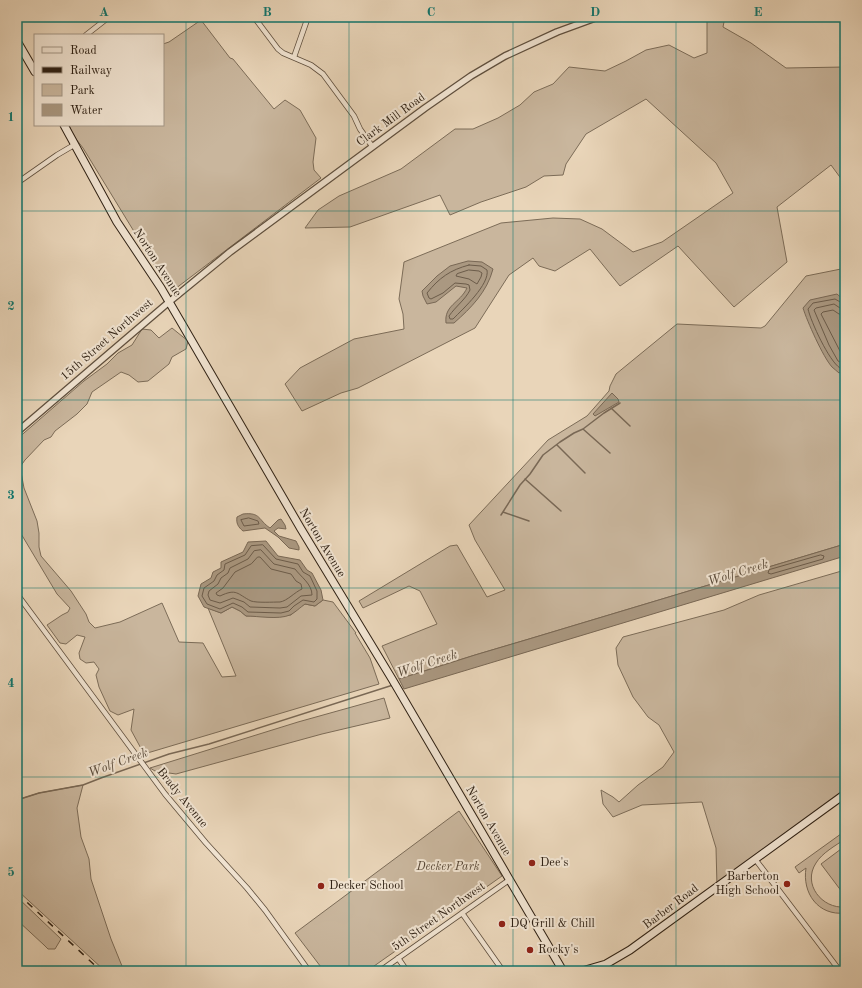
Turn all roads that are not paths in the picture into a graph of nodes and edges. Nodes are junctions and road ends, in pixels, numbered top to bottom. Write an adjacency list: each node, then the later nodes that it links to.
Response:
1 (109, 17): 5 (street)
2 (254, 17): 7 (street)
3 (308, 17): 7 (street)
4 (598, 17): 11 (street, Clark Mill Road)
5 (87, 34)
6 (17, 41): 8 (main road)
7 (294, 57): 11 (street)
8 (34, 70)
9 (64, 126): 10 (main road, Norton Avenue)
10 (74, 145): 12 (street); 14 (main road, Norton Avenue)
11 (372, 146): 13 (street, Clark Mill Road)
12 (17, 183)
13 (213, 266): 14 (street, 15th Street Northwest)
14 (169, 302): 15 (street, 15th Street Northwest); 20 (main road, Norton Avenue)
15 (17, 432)
16 (17, 594): 17 (street, Brady Avenue)
17 (19, 601): 23 (street, Brady Avenue)
18 (845, 794): 19 (main road, Barber Road)
19 (755, 859): 28 (main road, Barber Road); 29 (street)
20 (509, 880): 21 (street, 5th Street Northwest); 27 (main road, Norton Avenue)
21 (462, 913): 22 (street, 5th Street Northwest); 26 (street)
22 (398, 958): 24 (street, 5th Street Northwest); 25 (street)
23 (309, 971)
24 (380, 971)
25 (407, 971)
26 (503, 971)
27 (563, 971)
28 (582, 971)
29 (840, 971)

